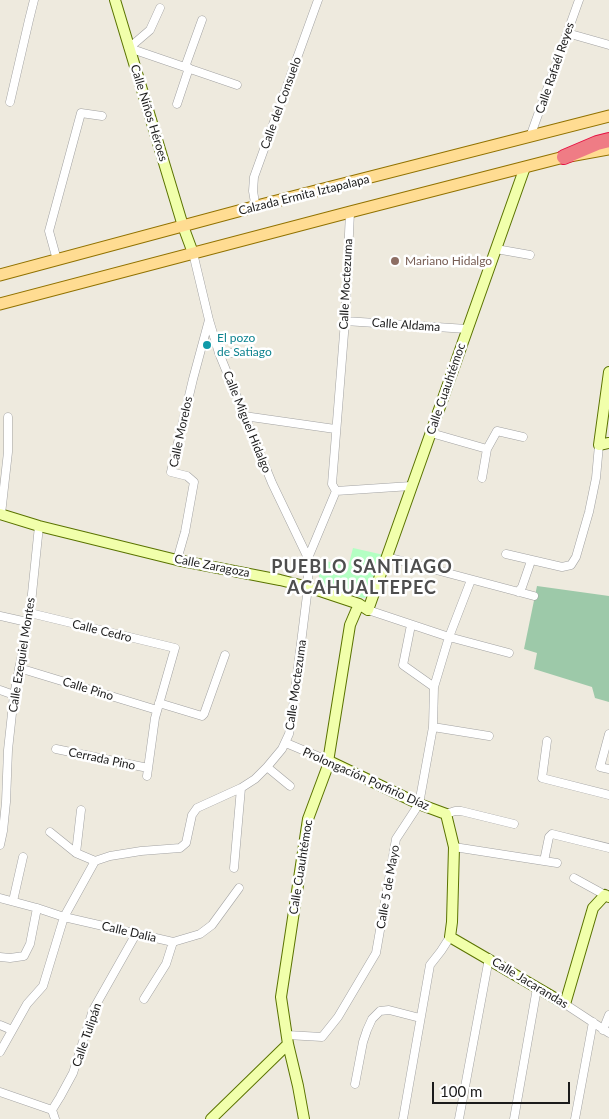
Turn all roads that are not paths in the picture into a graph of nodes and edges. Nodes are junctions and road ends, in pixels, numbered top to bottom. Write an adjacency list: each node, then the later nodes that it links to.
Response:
1 (34, 0): 12 (street)
2 (115, 0): 9 (street, Calle Niños Héroes)
3 (318, 0): 21 (street, Calle del Consuelo)
4 (579, 0): 7 (street, Calle Rafaél Reyes)
5 (160, 8): 9 (street)
6 (202, 20): 10 (street)
7 (567, 33): 8 (street); 16 (street, Calle Rafaél Reyes)
8 (609, 45)
9 (129, 48): 10 (street); 23 (street, Calle Niños Héroes)
10 (187, 68): 11 (street); 13 (street)
11 (237, 85)
12 (10, 102)
13 (176, 104)
14 (102, 116): 27 (street)
15 (609, 116): 16 (main road, Calzada Ermita Iztapalapa)
16 (530, 137): 21 (main road, Calzada Ermita Iztapalapa)
17 (609, 140): 19 (highway)
18 (609, 149): 19 (main road)
19 (564, 157): 20 (main road)
20 (525, 167): 22 (main road); 24 (street, Calle Cuauhtémoc)
21 (258, 206): 23 (main road, Calzada Ermita Iztapalapa)
22 (350, 212): 25 (main road); 31 (street, Calle Moctezuma)
23 (183, 226): 25 (street, Calle Niños Héroes); 27 (main road, Calzada Ermita Iztapalapa)
24 (496, 249): 26 (street); 32 (street, Calle Cuauhtémoc)
25 (193, 253): 29 (main road); 30 (street, Calle Miguel Hidalgo)
26 (530, 255)
27 (57, 260): 28 (main road, Calzada Ermita Iztapalapa)
28 (0, 275)
29 (0, 304)
30 (209, 320): 33 (street, Calle Miguel Hidalgo); 51 (street, Calle Morelos)
31 (345, 321): 32 (street, Calle Aldama); 38 (street, Calle Moctezuma)
32 (467, 329): 39 (street, Calle Cuauhtémoc)
33 (219, 353): 34 (street); 36 (street, Calle Miguel Hidalgo)
34 (251, 353)
35 (609, 372): 41 (street)
36 (244, 416): 38 (street); 50 (street, Calle Miguel Hidalgo)
37 (8, 417): 46 (street)
38 (336, 429): 45 (street, Calle Moctezuma)
39 (431, 434): 42 (street); 44 (street, Calle Cuauhtémoc)
40 (522, 437): 42 (street)
41 (604, 444): 52 (street)
42 (487, 449): 43 (street)
43 (482, 478)
44 (411, 486): 45 (street); 49 (street, Calle Cuauhtémoc)
45 (336, 491): 50 (street, Calle Moctezuma)
46 (0, 514): 47 (street, Calle Zaragoza)
47 (40, 526): 51 (street, Calle Zaragoza); 58 (street, Calle Ezequiel Montes)
48 (506, 554): 52 (street)
49 (387, 556): 53 (street); 57 (street, Calle Cuauhtémoc)
50 (308, 558): 54 (street, Calle Miguel Hidalgo)
51 (177, 560): 54 (street, Calle Zaragoza)
52 (531, 561): 55 (street)
53 (471, 580): 55 (street); 62 (street, Calle 5 de Mayo)
54 (308, 587): 57 (street, Calle Zaragoza); 74 (street, Calle Moctezuma)
55 (518, 592): 56 (street)
56 (534, 596)
57 (363, 607): 61 (street, Calle Zaragoza); 78 (street, Calle Cuauhtémoc)
58 (30, 613): 60 (street, Calle Ezequiel Montes); 69 (street, Calle Cedro)
59 (0, 616): 60 (street)
60 (28, 622): 65 (street, Calle Ezequiel Montes)
61 (411, 624): 62 (street, Calle Zaragoza); 66 (street)
62 (449, 637): 63 (street, Calle Zaragoza); 66 (street, Calle 5 de Mayo)
63 (509, 653)
64 (225, 655): 69 (street, Calle Pino)
65 (19, 668): 68 (street, Calle Ezequiel Montes); 69 (street, Calle Pino)
66 (434, 687): 70 (street, Calle 5 de Mayo)
67 (0, 690): 68 (street)
68 (14, 695): 77 (street, Calle Ezequiel Montes)
69 (158, 706): 76 (street, Cerrada Pino)
70 (433, 726): 72 (street); 85 (street, Calle 5 de Mayo)
71 (609, 734): 80 (street)
72 (489, 736)
73 (547, 741): 83 (street)
74 (286, 743): 78 (street, Prolongación Porfirio Díaz); 79 (street, Calle Moctezuma)
75 (0, 746): 77 (street)
76 (56, 749)
77 (8, 750): 84 (street, Calle Ezequiel Montes)
78 (329, 761): 85 (street, Prolongación Porfirio Díaz); 121 (street, Calle Cuauhtémoc)
79 (267, 767): 81 (street); 82 (street, Calle Moctezuma)
80 (609, 769)
81 (290, 786)
82 (241, 788): 96 (street, Calle Moctezuma); 99 (street)
83 (609, 795)
84 (3, 801): 89 (street, Calle Ezequiel Montes)
85 (420, 804): 87 (street, Prolongación Porfirio Díaz); 121 (street, Calle 5 de Mayo)
86 (81, 810): 94 (street)
87 (446, 814): 88 (street); 92 (street)
88 (514, 824)
89 (2, 831): 91 (street, Calle Ezequiel Montes)
90 (50, 832): 94 (street)
91 (0, 844)
92 (454, 847): 97 (street); 108 (street)
93 (609, 848): 97 (street)
94 (76, 853): 96 (street)
95 (23, 857): 104 (street)
96 (95, 861): 106 (street)
97 (544, 861): 98 (street)
98 (557, 863)
99 (234, 868)
100 (574, 878): 102 (street)
101 (239, 888): 109 (street, Calle Dalia)
102 (607, 896): 114 (street)
103 (0, 898): 104 (street, Calle Dalia)
104 (12, 901): 105 (street, Calle Dalia)
105 (37, 908): 106 (street, Calle Dalia); 110 (street)
106 (64, 916): 107 (street, Calle Dalia); 119 (street)
107 (136, 934): 109 (street, Calle Dalia); 125 (street, Calle Tulipán)
108 (450, 936): 111 (street, Calle Jacarandas); 116 (street)
109 (173, 942): 113 (street)
110 (0, 957)
111 (489, 958): 112 (street, Calle Jacarandas); 130 (street)
112 (538, 988): 114 (street, Calle Jacarandas); 131 (street)
113 (144, 999)
114 (565, 1004): 117 (street, Calle Jacarandas)
115 (609, 1015): 120 (street)
116 (420, 1018): 123 (street); 129 (street)
117 (593, 1022): 120 (street, Calle Jacarandas); 132 (street)
118 (0, 1025): 119 (street)
119 (12, 1030): 122 (street)
120 (606, 1032)
121 (288, 1040): 127 (street); 128 (street, Calle Cuauhtémoc)
122 (0, 1052)
123 (355, 1084)
124 (0, 1092): 125 (street)
125 (52, 1110): 126 (street)
126 (55, 1119)
127 (211, 1119)
128 (304, 1119)
129 (403, 1119)
130 (459, 1119)
131 (514, 1119)
132 (575, 1119)

